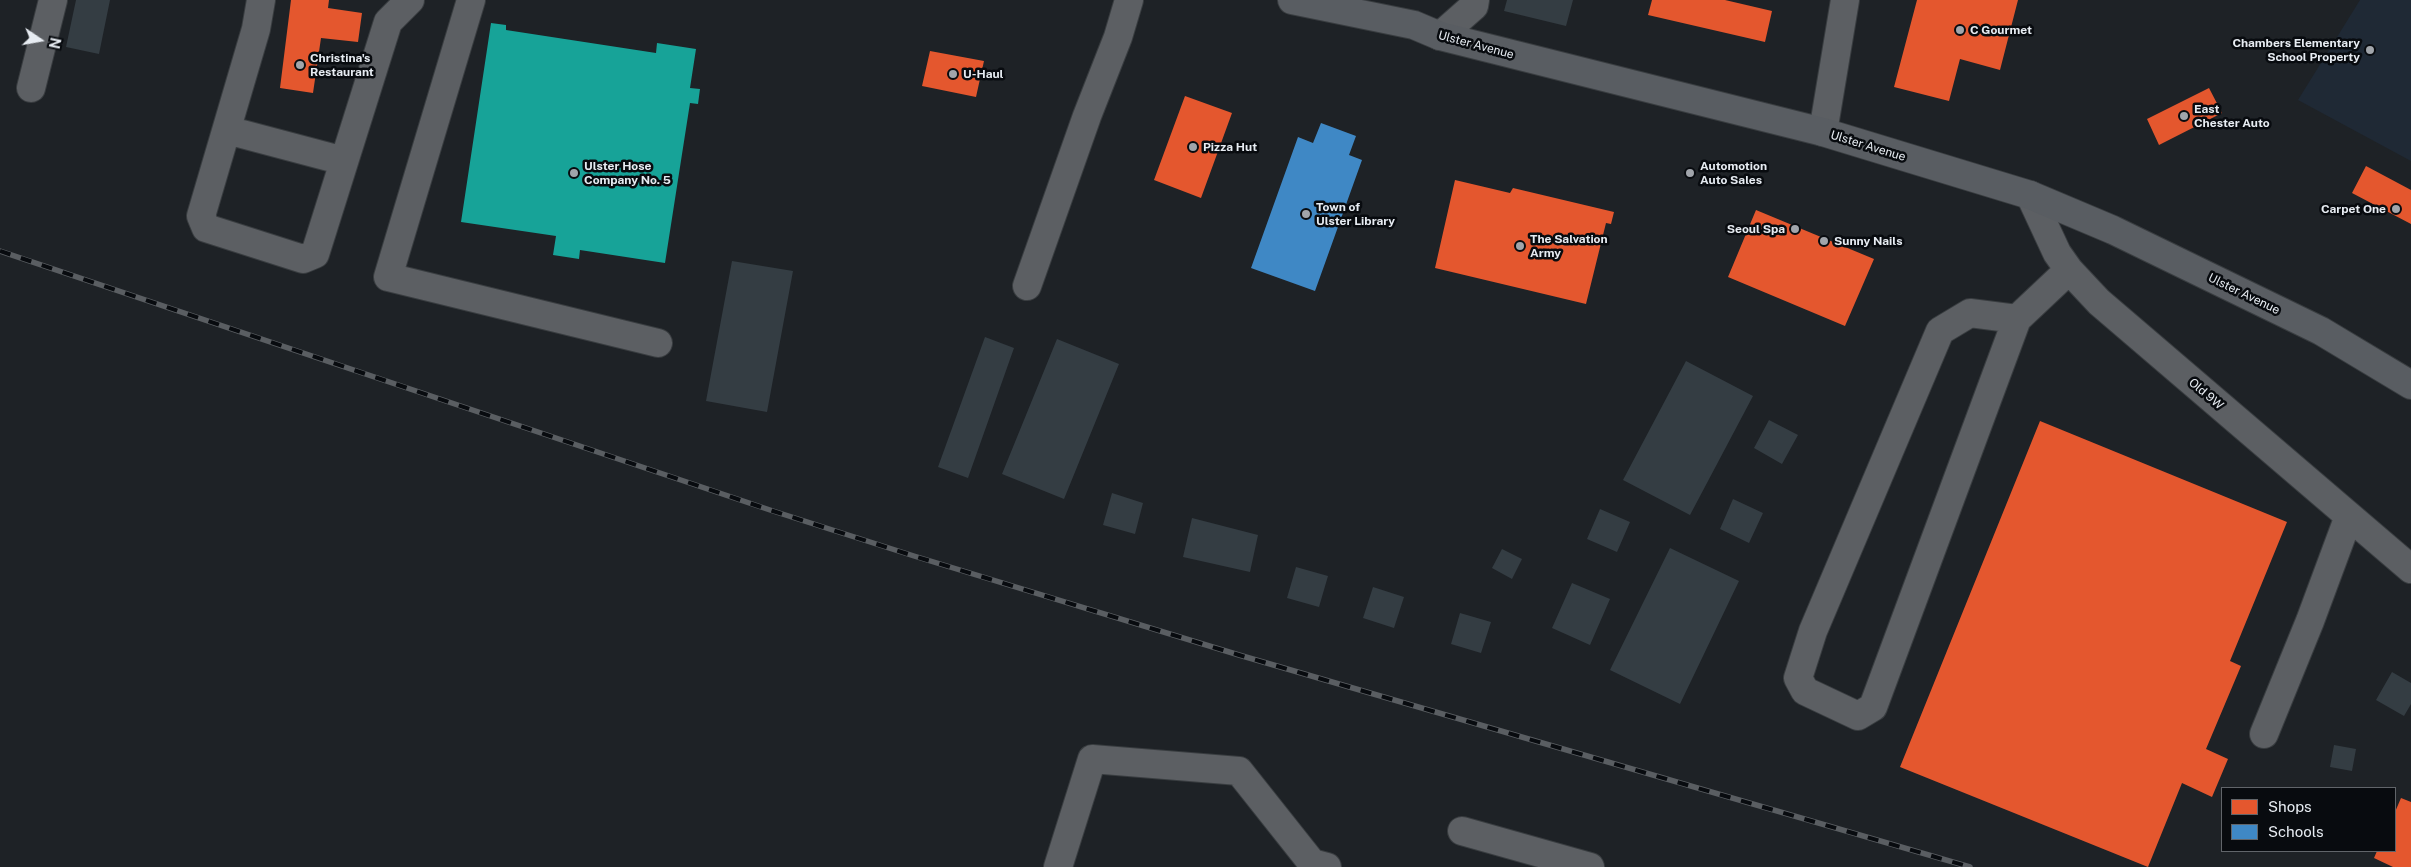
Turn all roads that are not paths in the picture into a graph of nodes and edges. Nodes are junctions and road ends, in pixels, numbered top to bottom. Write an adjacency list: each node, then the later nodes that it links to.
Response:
1 (52, 0): 10 (street)
2 (261, 0): 11 (street)
3 (410, 0): 13 (street)
4 (471, 0): 18 (street)
5 (1128, 0): 16 (street)
6 (1292, 0): 9 (main road, Ulster Avenue)
7 (1475, 0): 9 (street)
8 (1845, 0): 12 (street)
9 (1440, 36): 12 (main road, Ulster Avenue)
10 (31, 88)
11 (226, 130): 13 (street); 13 (street)
12 (1823, 132): 14 (main road, Ulster Avenue)
13 (344, 161)
14 (2030, 195): 15 (street, Old 9W); 19 (main road, Ulster Avenue)
15 (2068, 270): 17 (street); 20 (street, Old 9W)
16 (1027, 286)
17 (2017, 319): 17 (street)
18 (658, 343)
19 (2411, 385)
20 (2350, 516): 21 (street, Old 9W); 22 (street)
21 (2407, 557)
22 (2264, 734)
23 (1462, 831): 26 (street)
24 (1058, 867): 25 (street)
25 (1327, 867)
26 (1590, 867)

